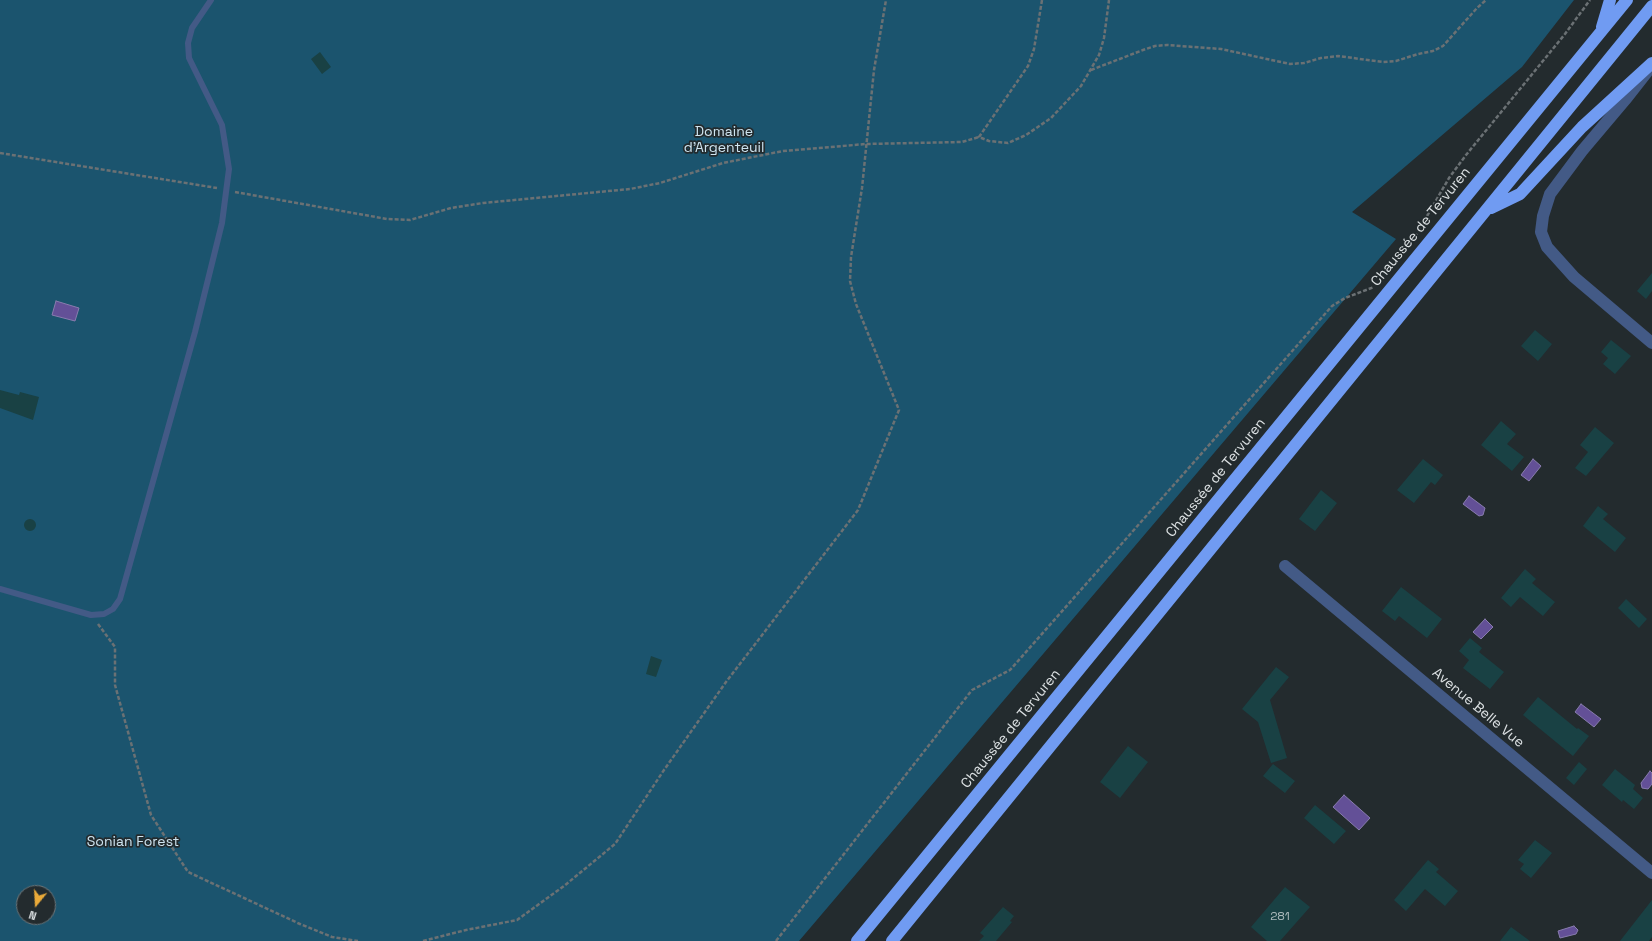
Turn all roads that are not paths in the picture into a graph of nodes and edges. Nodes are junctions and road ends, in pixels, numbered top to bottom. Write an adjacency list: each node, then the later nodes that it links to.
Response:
1 (211, 0): 10 (lane)
2 (1610, 0): 5 (highway)
3 (1627, 0): 5 (highway, Chaussée de Tervuren)
4 (1652, 6): 7 (highway)
5 (1599, 35): 12 (highway, Chaussée de Tervuren)
6 (1652, 64): 7 (highway); 8 (street)
7 (1487, 211): 13 (highway)
8 (1652, 343)
9 (1284, 566): 11 (street, Avenue Belle Vue)
10 (0, 589)
11 (1652, 873)
12 (857, 941)
13 (892, 941)

